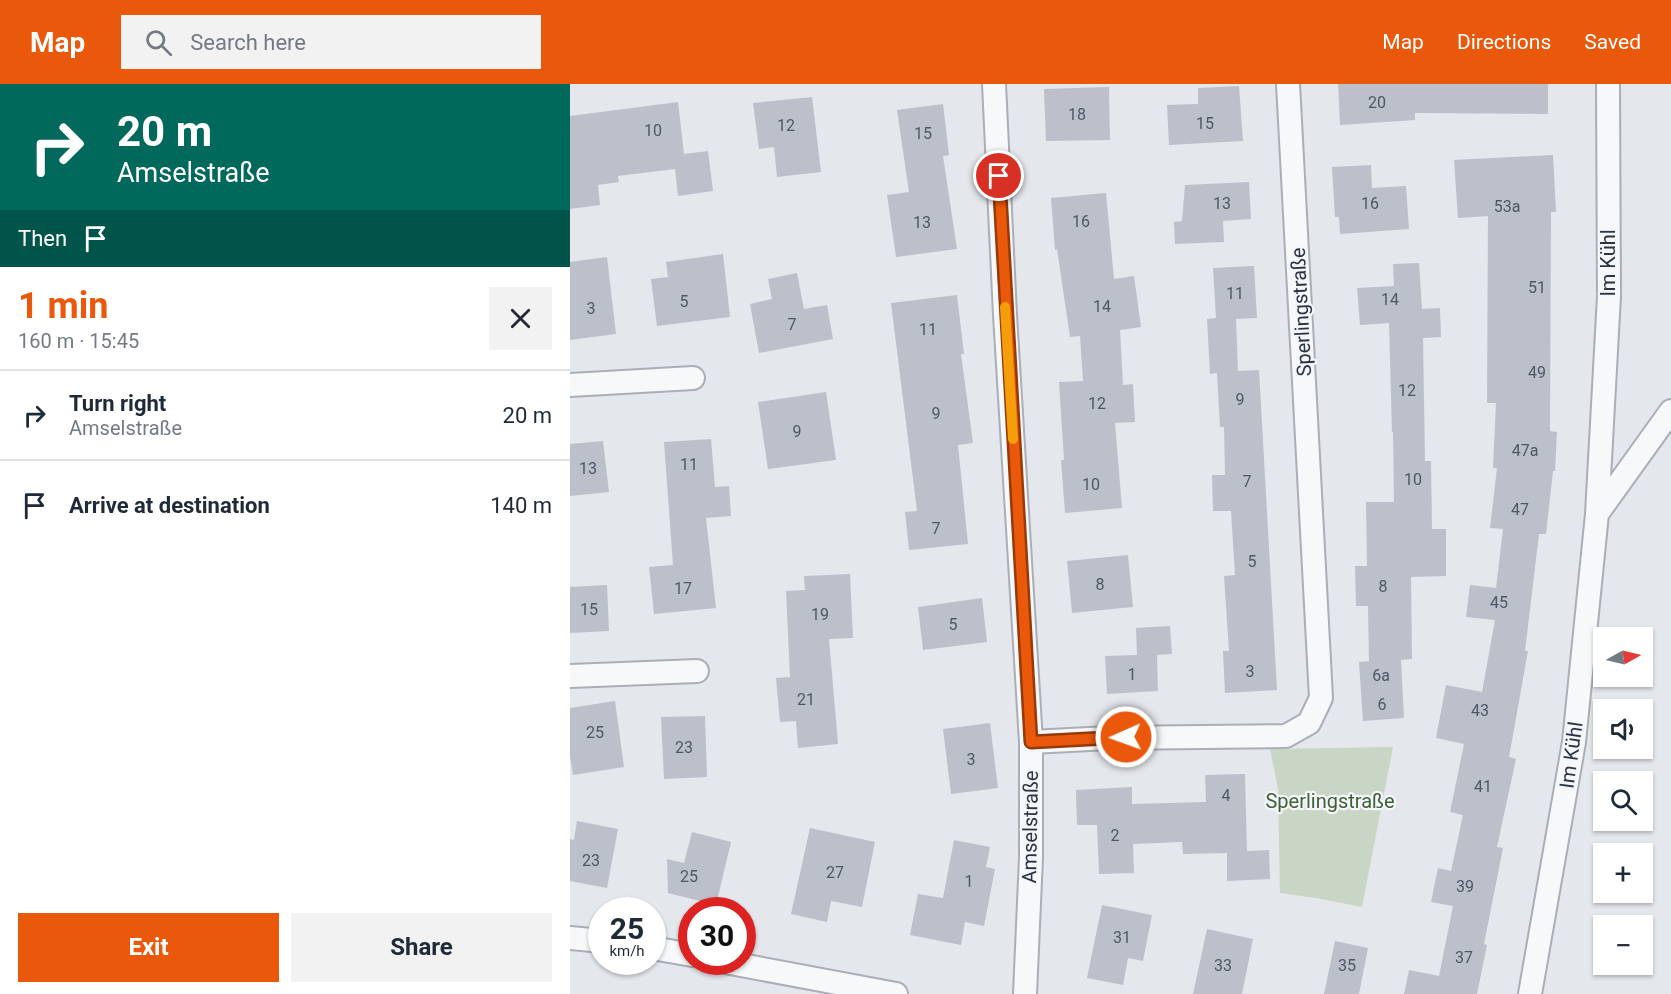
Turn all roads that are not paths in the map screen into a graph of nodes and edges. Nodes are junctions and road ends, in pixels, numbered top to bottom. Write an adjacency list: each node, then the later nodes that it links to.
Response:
1 (994, 84): 10 (street, Amselstraße)
2 (1288, 84): 10 (street, Sperlingstraße)
3 (1608, 84): 7 (street, Im Kühl)
4 (693, 378): 5 (street)
5 (570, 385)
6 (1671, 411): 7 (street, Im Kühl)
7 (1597, 514): 16 (street, Im Kühl)
8 (697, 671): 9 (street)
9 (570, 676)
10 (1031, 742): 15 (street, Amselstraße)
11 (570, 938): 12 (street)
12 (588, 940)
13 (756, 968): 14 (street)
14 (896, 994)
15 (1025, 994)
16 (1530, 994)

